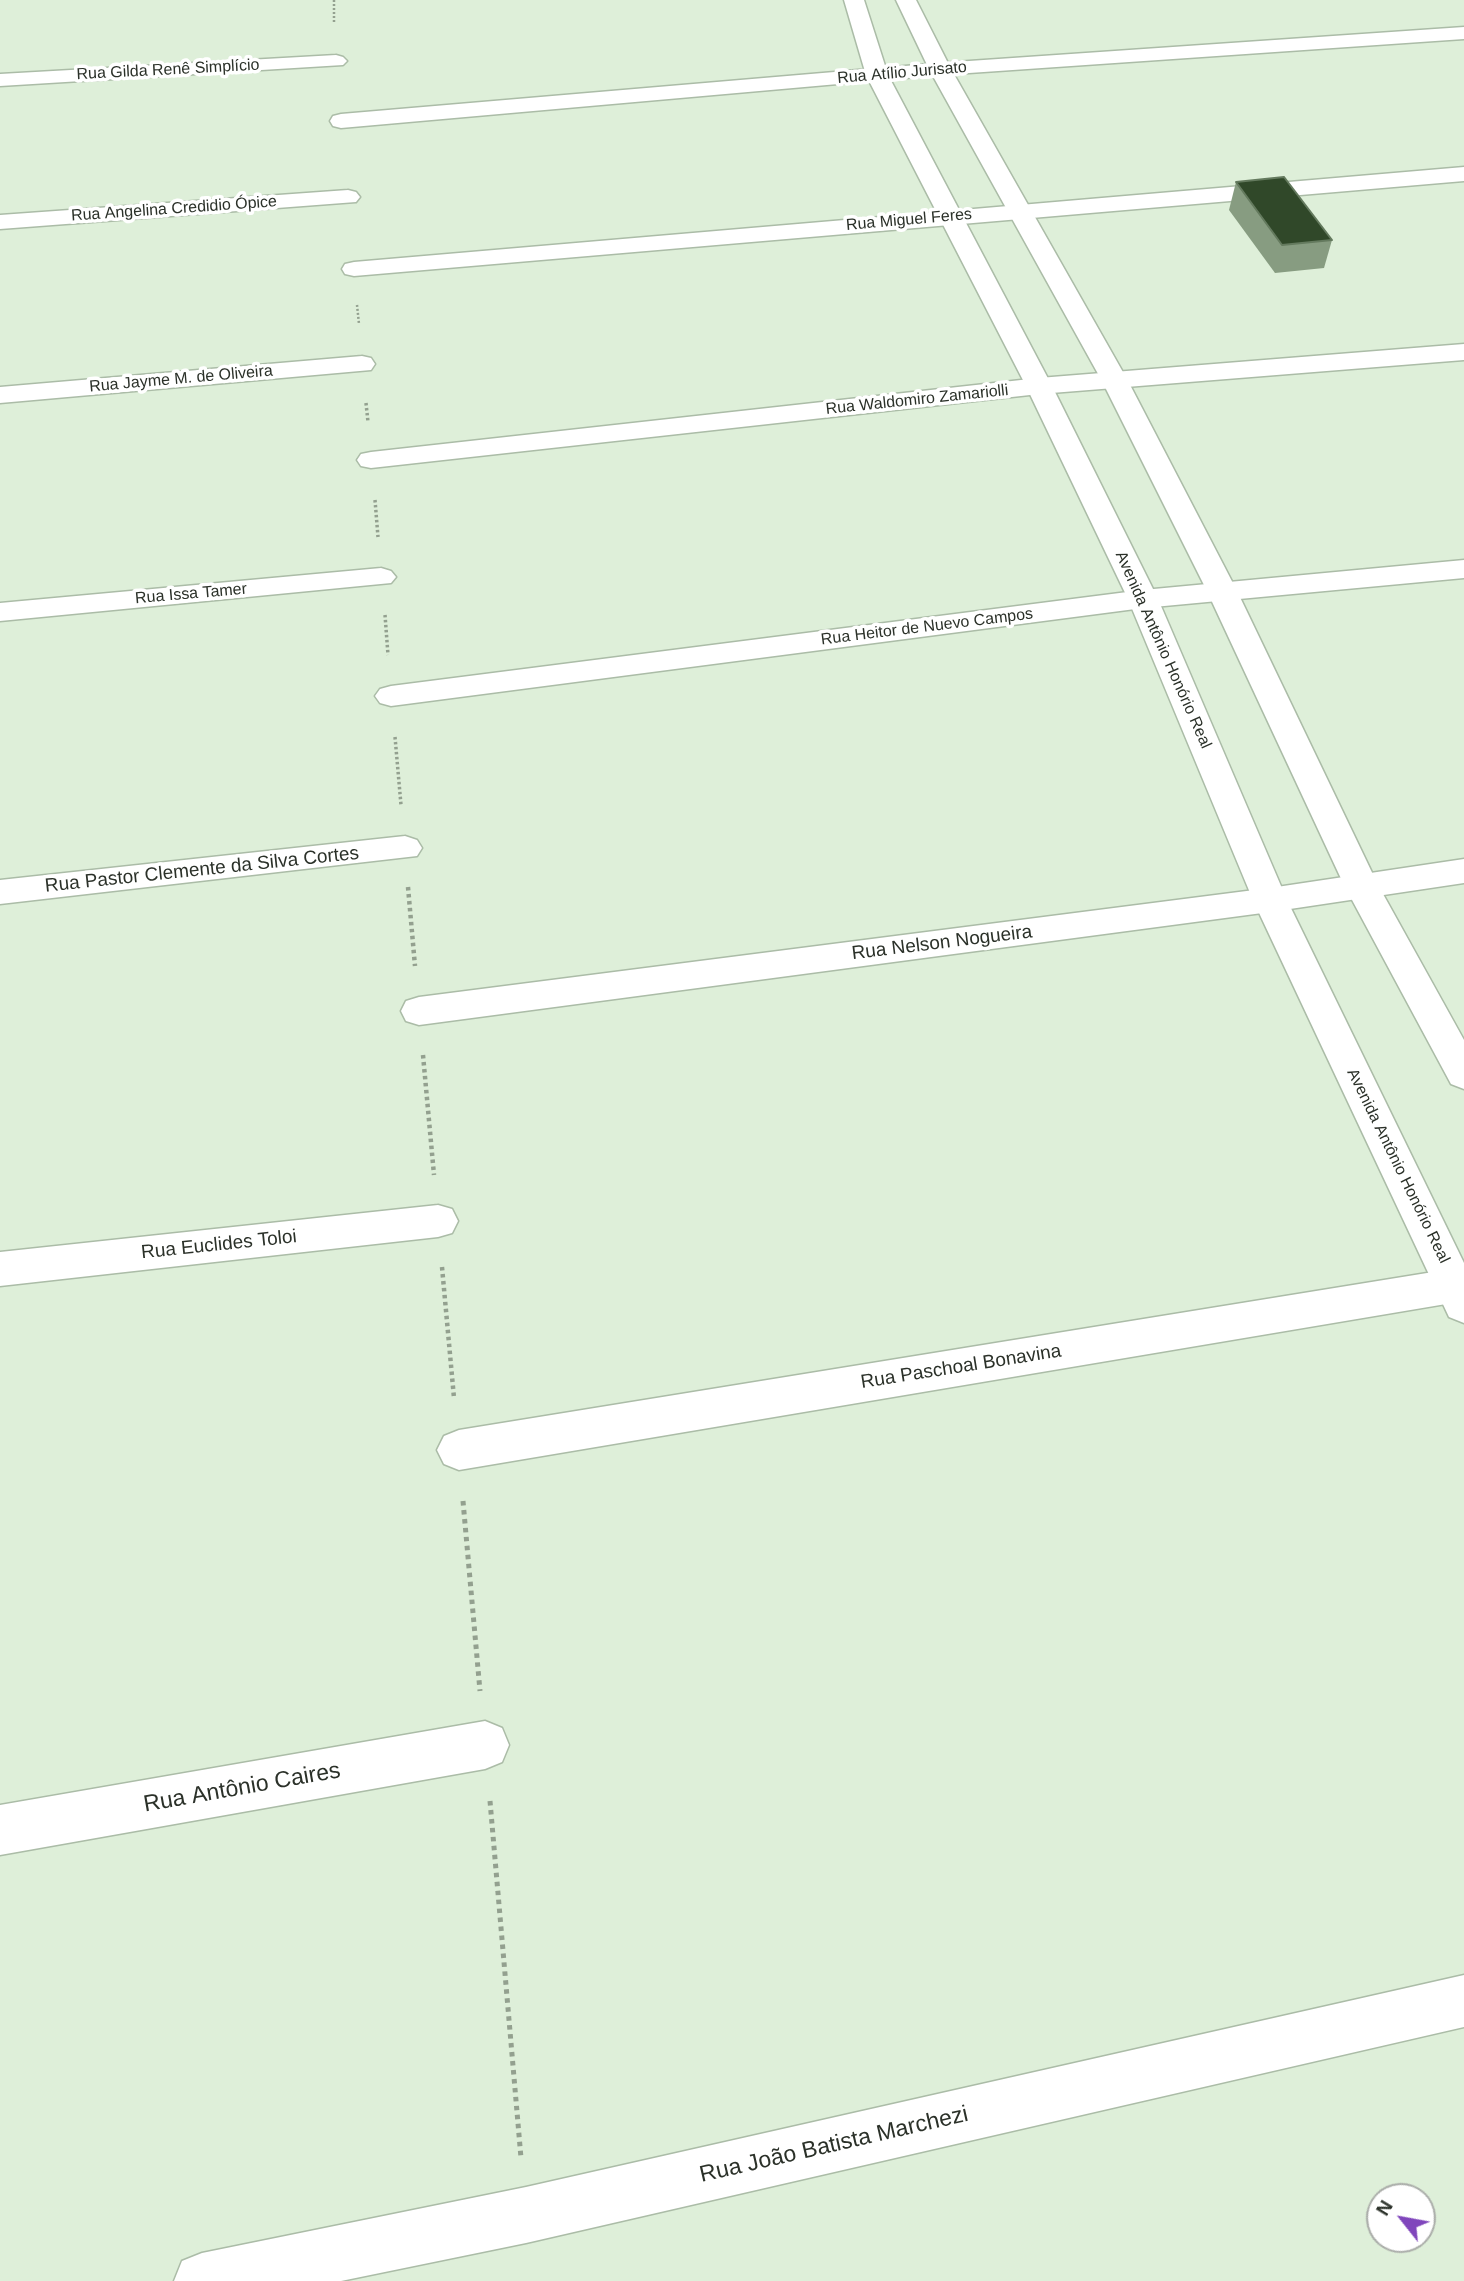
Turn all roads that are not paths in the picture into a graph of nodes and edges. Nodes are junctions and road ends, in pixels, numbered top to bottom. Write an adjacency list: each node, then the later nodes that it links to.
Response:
1 (854, 0): 6 (street, Avenida Antônio Honório Real)
2 (906, 0): 5 (street)
3 (1464, 33): 5 (street, Rua Atílio Jurisato)
4 (335, 61): 7 (street, Rua Gilda Renê Simplício)
5 (940, 69): 6 (street, Rua Atílio Jurisato); 11 (street)
6 (877, 75): 8 (street, Rua Atílio Jurisato); 12 (street, Avenida Antônio Honório Real)
7 (0, 80)
8 (341, 121)
9 (1464, 174): 11 (street, Rua Miguel Feres)
10 (348, 197): 13 (street, Rua Angelina Credidio Ópice)
11 (1019, 211): 12 (street, Rua Miguel Feres); 17 (street)
12 (952, 216): 14 (street, Rua Miguel Feres); 18 (street, Avenida Antônio Honório Real)
13 (0, 222)
14 (354, 269)
15 (1464, 352): 17 (street, Rua Waldomiro Zamariolli)
16 (362, 364): 19 (street, Rua Jayme M. de Oliveira)
17 (1115, 381): 18 (street, Rua Waldomiro Zamariolli); 23 (street)
18 (1039, 386): 20 (street, Rua Waldomiro Zamariolli); 24 (street, Avenida Antônio Honório Real)
19 (0, 395)
20 (371, 460)
21 (1464, 569): 23 (street, Rua Heitor de Nuevo Campos)
22 (381, 577): 25 (street, Rua Issa Tamer)
23 (1222, 591): 24 (street, Rua Heitor de Nuevo Campos); 29 (street)
24 (1143, 599): 26 (street, Rua Heitor de Nuevo Campos); 31 (street, Avenida Antônio Honório Real)
25 (0, 612)
26 (391, 696)
27 (405, 848): 30 (street, Rua Pastor Clemente da Silva Cortes)
28 (1464, 871): 29 (street, Rua Nelson Nogueira)
29 (1361, 885): 31 (street, Rua Nelson Nogueira); 33 (street)
30 (0, 892)
31 (1270, 900): 32 (street, Rua Nelson Nogueira); 36 (street, Avenida Antônio Honório Real)
32 (419, 1011)
33 (1464, 1074)
34 (438, 1221): 35 (street, Rua Euclides Toloi)
35 (0, 1269)
36 (1461, 1292): 37 (street, Rua Paschoal Bonavina)
37 (459, 1450)
38 (485, 1745): 39 (street, Rua Antônio Caires)
39 (0, 1830)
40 (1464, 2001): 41 (street, Rua João Batista Marchezi)
41 (202, 2281)

